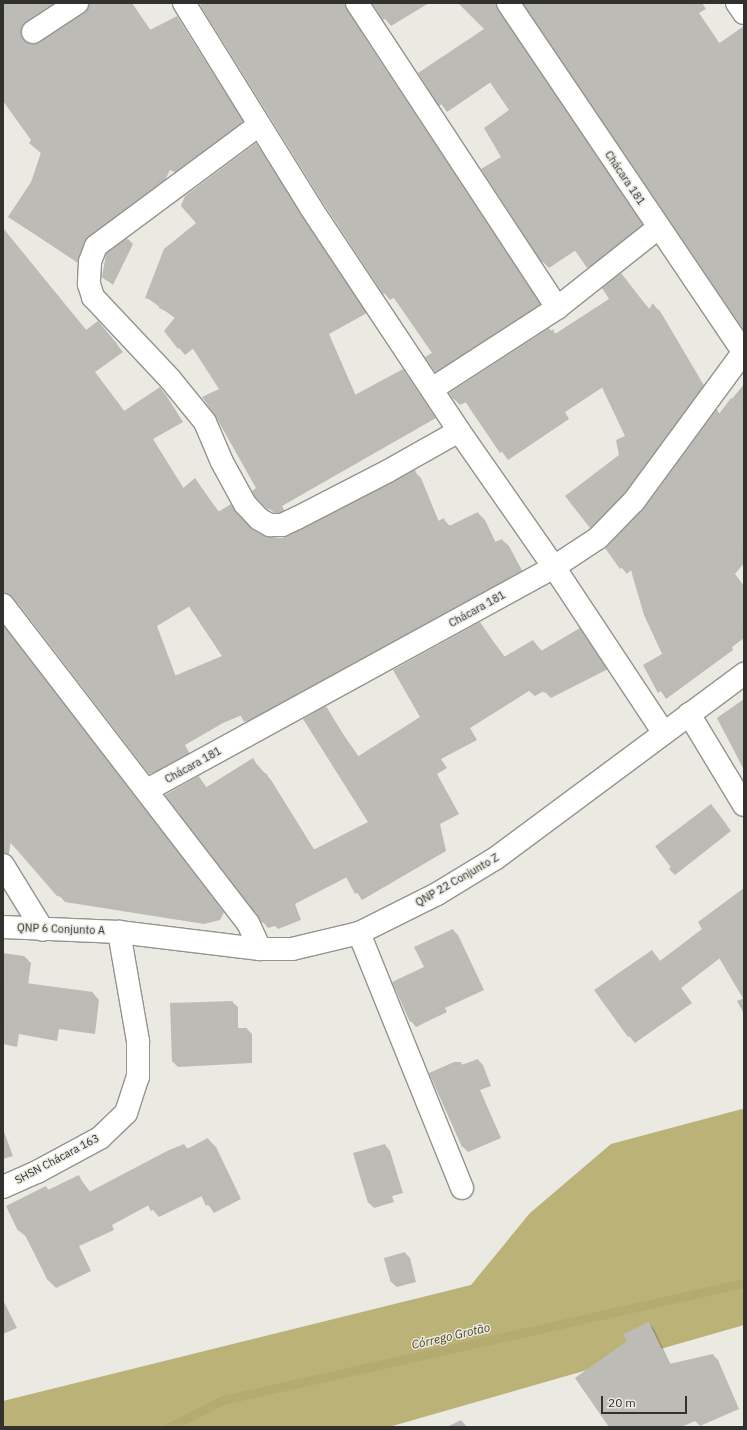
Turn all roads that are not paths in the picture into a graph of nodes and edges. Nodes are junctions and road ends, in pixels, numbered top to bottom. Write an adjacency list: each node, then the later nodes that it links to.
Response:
1 (77, 3): 7 (street)
2 (184, 3): 8 (street)
3 (358, 3): 10 (street)
4 (508, 3): 9 (street, Chácara 181)
5 (737, 3): 6 (street)
6 (744, 13)
7 (33, 32)
8 (259, 125): 12 (street); 13 (street)
9 (658, 228): 10 (street); 11 (street, Chácara 181)
10 (557, 308): 12 (street)
11 (743, 352): 14 (street, Chácara 181)
12 (432, 388): 13 (street)
13 (459, 431): 14 (street)
14 (554, 567): 18 (street); 19 (street, Chácara 181)
15 (3, 606): 19 (street)
16 (744, 674): 17 (street, QNP 22 Conjunto Z)
17 (689, 714): 18 (street, QNP 22 Conjunto Z); 20 (street)
18 (664, 733): 25 (street, QNP 22 Conjunto Z)
19 (147, 790): 26 (street)
20 (744, 805)
21 (3, 865): 23 (street)
22 (3, 927): 23 (street, QNP 6 Conjunto A)
23 (43, 930): 24 (street, QNP 6 Conjunto A)
24 (119, 932): 26 (street, QNP 22 Conjunto Z); 27 (street, SHSN Chácara 163)
25 (359, 933): 26 (street, QNP 22 Conjunto Z); 28 (street)
26 (260, 949)
27 (3, 1186)
28 (462, 1188)

